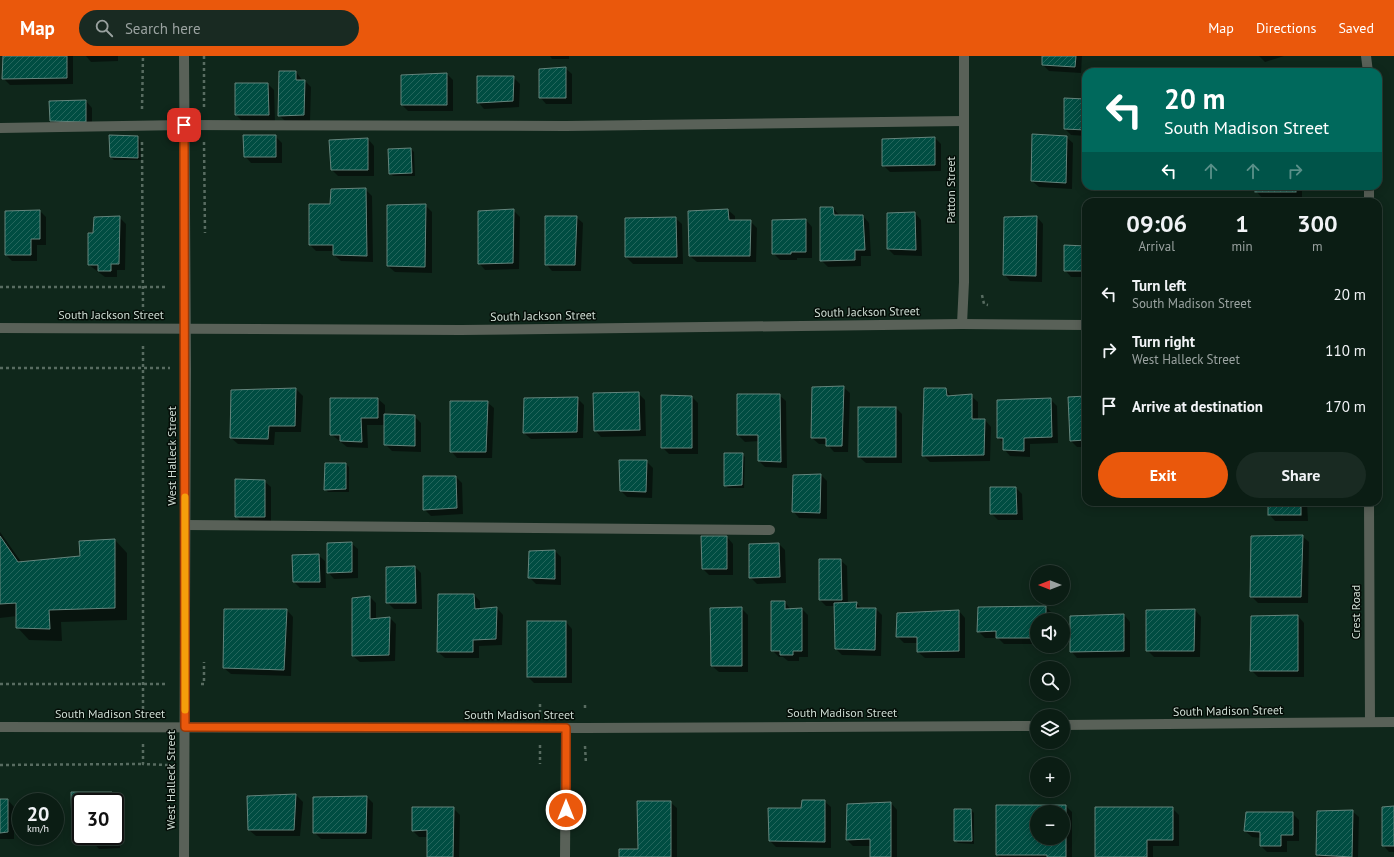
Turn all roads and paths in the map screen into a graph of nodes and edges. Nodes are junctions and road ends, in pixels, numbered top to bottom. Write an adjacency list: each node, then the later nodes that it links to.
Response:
1 (143, 56): 7 (path)
2 (184, 56): 8 (street, West Halleck Street)
3 (964, 56): 6 (street, Patton Street)
4 (1366, 56): 5 (street)
5 (1368, 68)
6 (964, 121): 8 (street); 15 (street, Patton Street)
7 (142, 125): 8 (street); 9 (street); 10 (path)
8 (184, 125): 12 (street, West Halleck Street)
9 (0, 128)
10 (143, 286): 11 (path); 12 (path); 18 (path)
11 (0, 287)
12 (185, 288): 19 (street, West Halleck Street)
13 (982, 288): 14 (path)
14 (991, 307)
15 (962, 324): 16 (street, South Jackson Street); 19 (street, South Jackson Street)
16 (1082, 325)
17 (0, 328): 18 (street, South Jackson Street)
18 (144, 328): 19 (street, South Jackson Street); 21 (path)
19 (186, 328): 22 (street, West Halleck Street)
20 (0, 368): 21 (path)
21 (143, 368): 22 (path); 27 (path)
22 (186, 368): 24 (street, West Halleck Street)
23 (1369, 506): 30 (street, Crest Road)
24 (185, 525): 25 (street); 29 (street, West Halleck Street)
25 (770, 530)
26 (0, 684): 27 (path)
27 (143, 684): 29 (path); 32 (path)
28 (204, 684): 29 (path)
29 (185, 685): 36 (street, West Halleck Street)
30 (1370, 722): 31 (street, South Madison Street); 34 (street, South Madison Street)
31 (1394, 722)
32 (143, 726): 35 (street, South Madison Street); 36 (street, South Madison Street); 38 (path)
33 (1030, 726): 37 (street, South Madison Street)
34 (1070, 726)
35 (0, 727)
36 (185, 727): 37 (street, South Madison Street); 40 (street, West Halleck Street)
37 (566, 728): 42 (street)
38 (143, 764): 39 (path); 40 (path)
39 (0, 765)
40 (184, 765): 41 (street, West Halleck Street)
41 (184, 857)
42 (565, 857)

